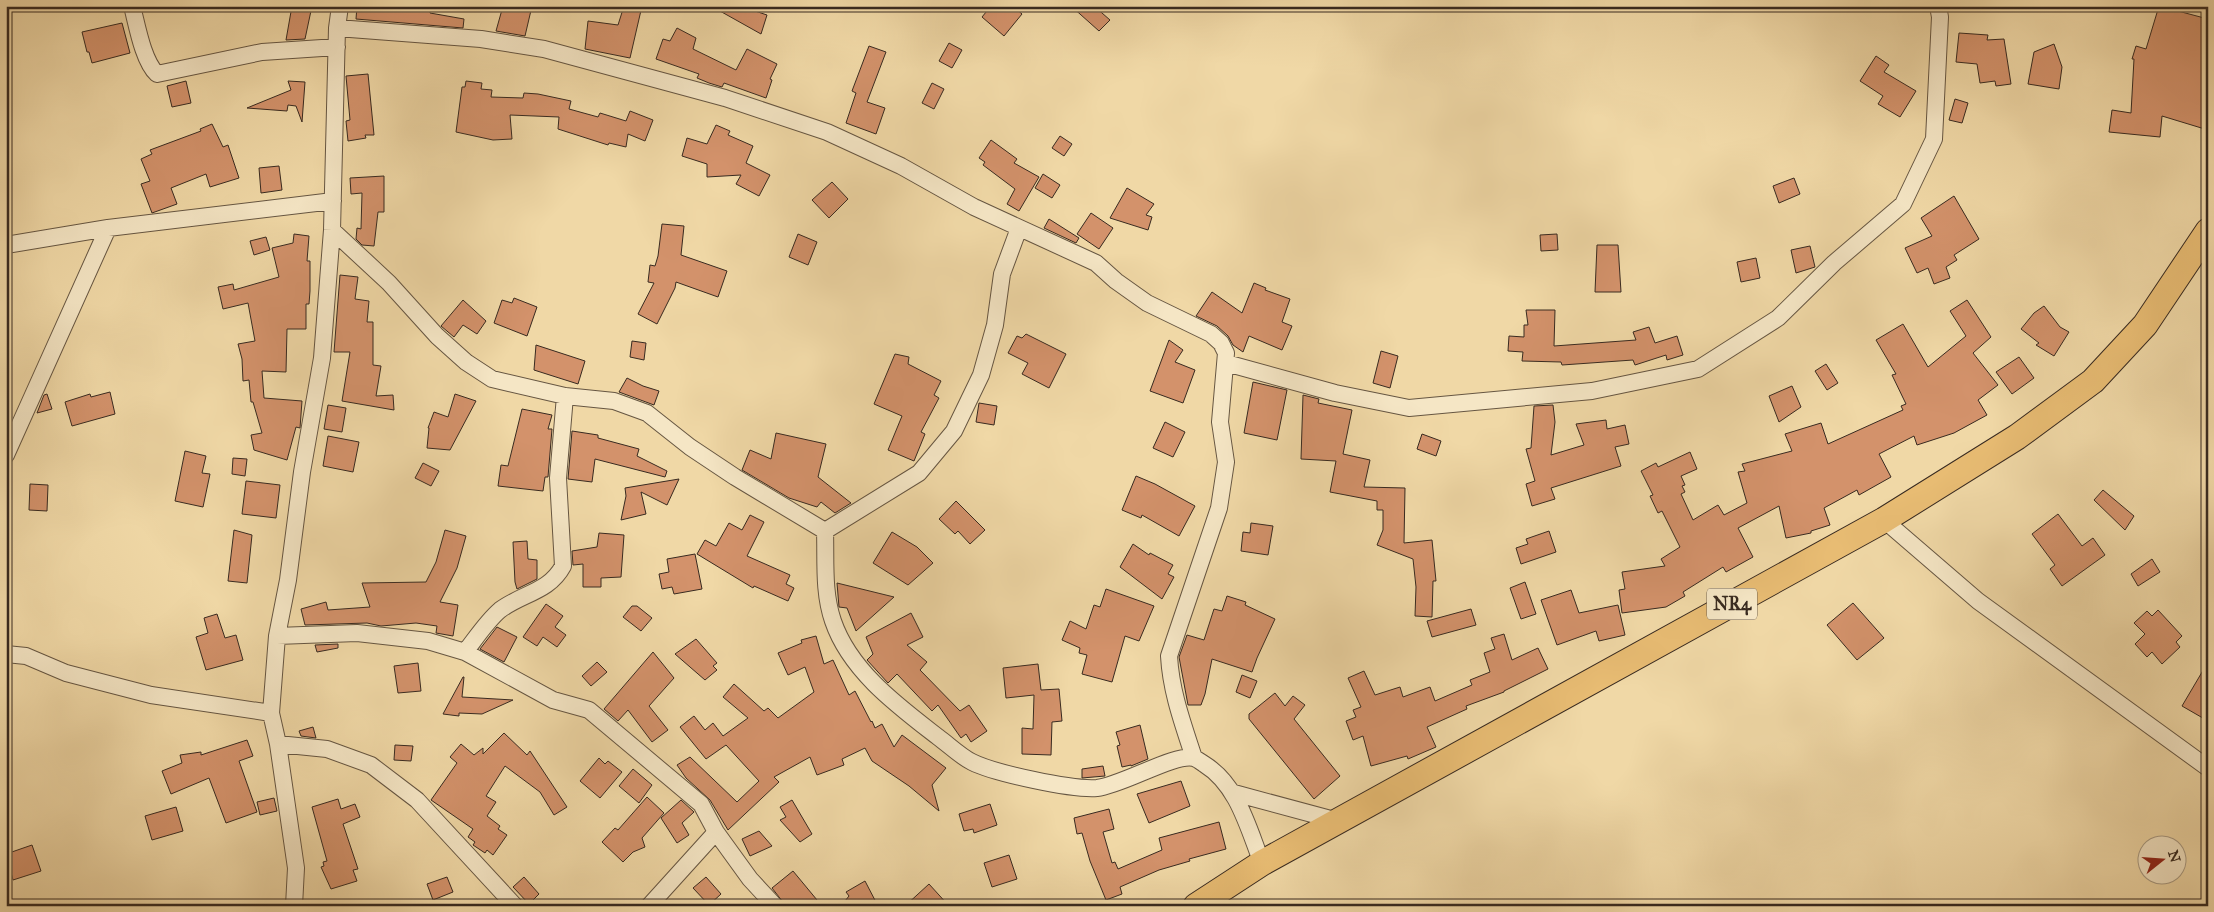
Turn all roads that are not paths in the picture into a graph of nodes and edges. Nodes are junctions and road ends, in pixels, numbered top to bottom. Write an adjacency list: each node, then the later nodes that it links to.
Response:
1 (132, 6): 5 (street)
2 (340, 6): 4 (street)
3 (1938, 6): 12 (street)
4 (337, 28): 5 (street); 8 (street)
5 (336, 47): 6 (street)
6 (333, 201): 7 (street); 9 (street)
7 (108, 228): 11 (street); 14 (street)
8 (1019, 228): 12 (street); 16 (street)
9 (332, 230): 13 (street); 17 (street)
10 (2208, 231): 15 (highway, NR4)
11 (6, 245)
12 (1226, 363): 22 (street)
13 (565, 396): 16 (street); 18 (street)
14 (6, 455)
15 (1884, 520): 23 (street); 25 (highway, NR4)
16 (825, 531): 22 (street)
17 (277, 636): 18 (street); 20 (street)
18 (465, 652): 26 (street)
19 (6, 654): 20 (street)
20 (271, 714): 21 (street)
21 (278, 744): 28 (street); 29 (street)
22 (1194, 758): 24 (street)
23 (2208, 768)
24 (1234, 793): 25 (street); 27 (street)
25 (1338, 821): 27 (highway, NR4)
26 (716, 832): 30 (street); 31 (street)
27 (1262, 863): 32 (highway, NR4)
28 (294, 906)
29 (515, 906)
30 (649, 906)
31 (775, 906)
32 (1196, 906)

